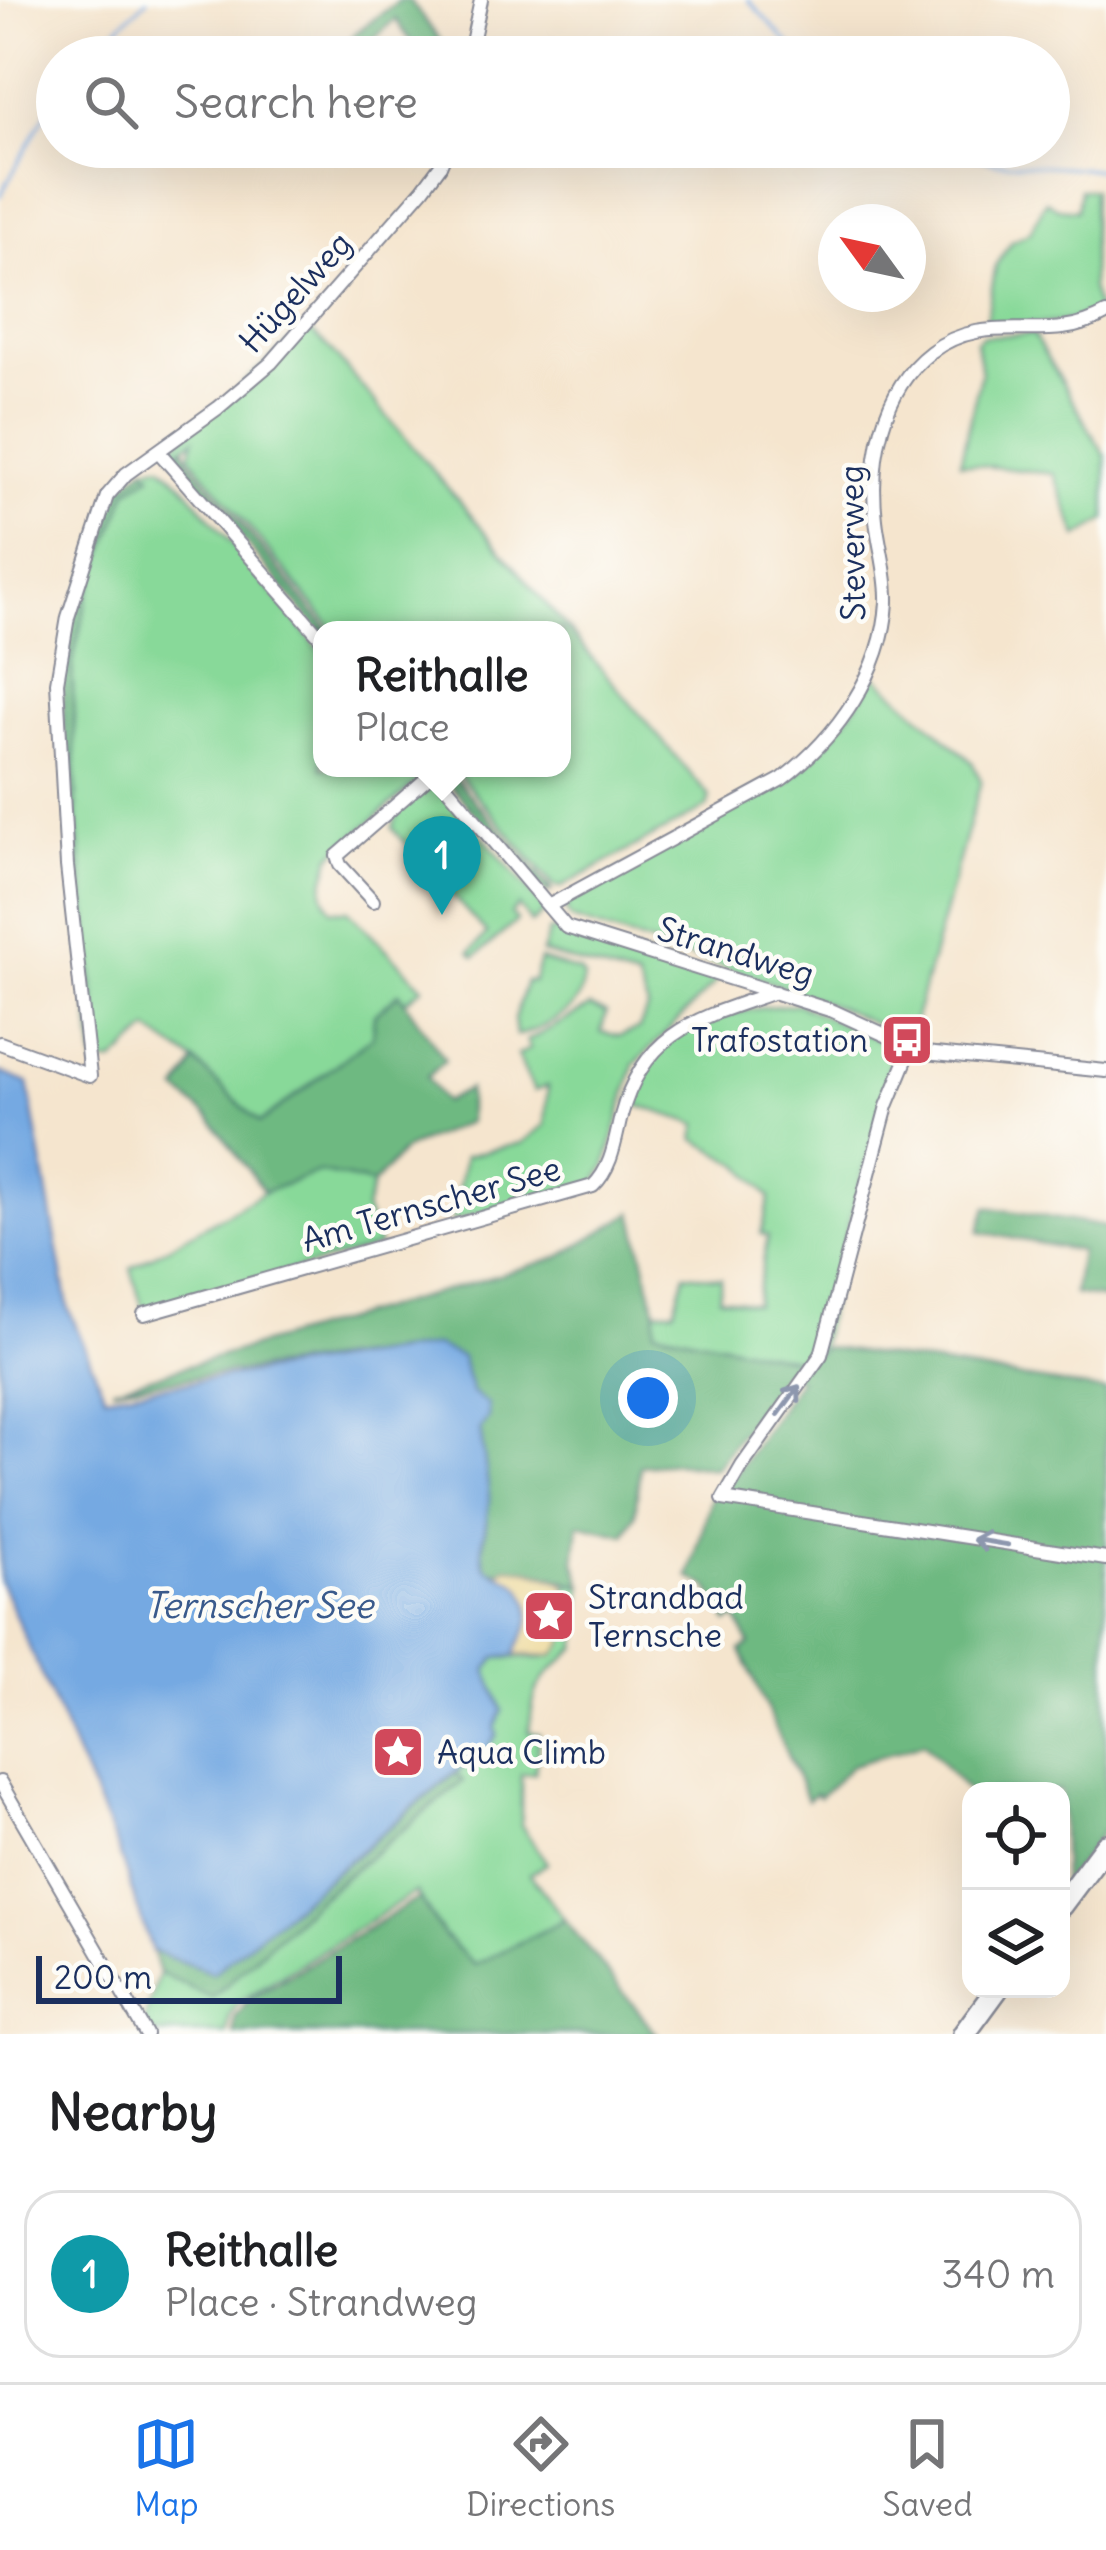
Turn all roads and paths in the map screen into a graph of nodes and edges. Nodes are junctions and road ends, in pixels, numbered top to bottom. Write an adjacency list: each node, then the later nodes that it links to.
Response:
1 (481, 0): 2 (street)
2 (473, 36)
3 (438, 168): 5 (street, Hügelweg)
4 (1106, 314): 10 (street, Steverweg)
5 (158, 451): 6 (street); 12 (street)
6 (313, 629)
7 (424, 777): 9 (street)
8 (438, 777): 10 (street, Strandweg)
9 (373, 901)
10 (550, 904): 11 (street, Strandweg)
11 (776, 992): 13 (street, Strandweg); 15 (street, Am Ternscher See)
12 (0, 1043)
13 (910, 1048): 14 (street, Strandweg); 16 (street, one-way to 13)
14 (1106, 1071)
15 (144, 1314)
16 (1106, 1559)
17 (0, 1782): 21 (street)
18 (1106, 1845): 19 (main road)
19 (1070, 1893)
20 (990, 1998): 22 (main road)
21 (146, 2034)
22 (964, 2034)

